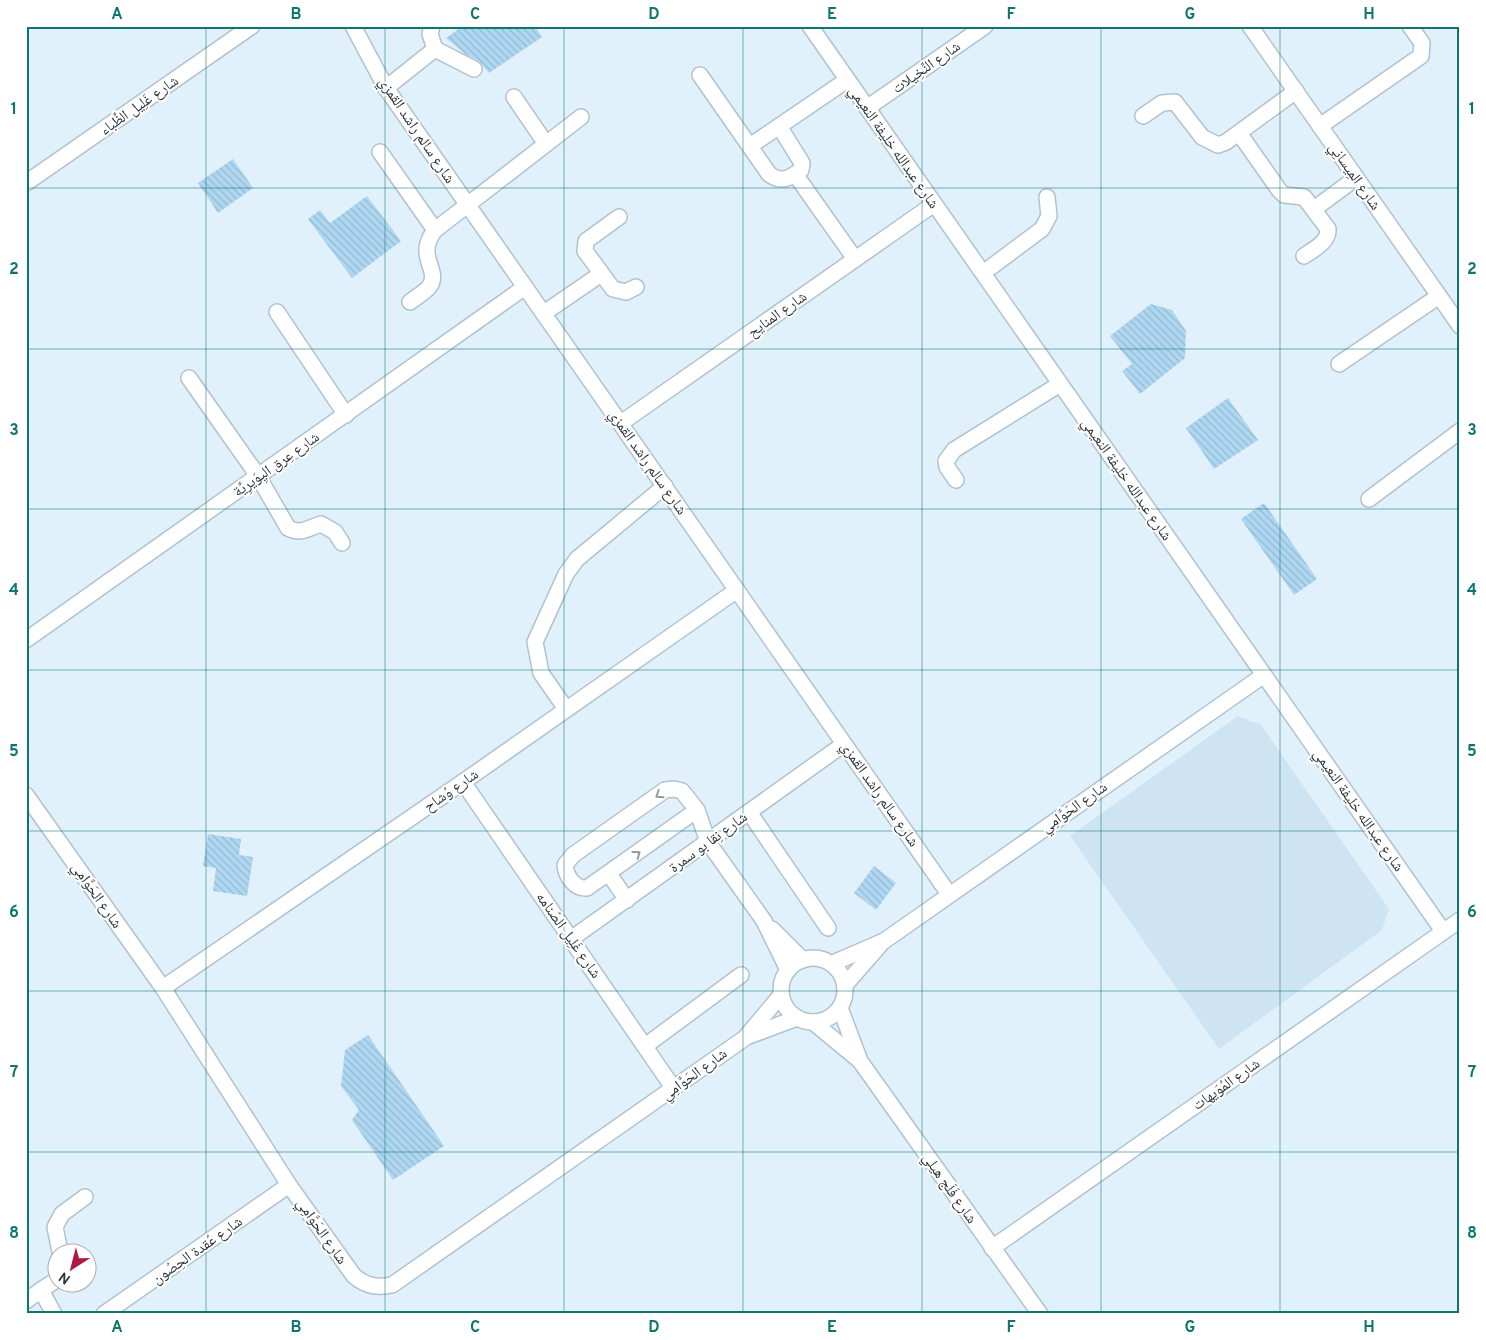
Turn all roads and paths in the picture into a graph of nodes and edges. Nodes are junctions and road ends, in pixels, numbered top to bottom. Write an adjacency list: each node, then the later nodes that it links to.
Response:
1 (252, 26): 26 (street, شارع غَلِيل الظِّباء)
2 (353, 26): 12 (street, شارع سالم راشد القمزي)
3 (432, 26): 8 (street)
4 (810, 26): 11 (street, شارع عبدالله خليفة النعيمي)
5 (985, 26): 15 (street, شارع النِّخِيلات)
6 (1250, 26): 13 (street, شارع المِيسانِي)
7 (1410, 26): 19 (street)
8 (435, 49): 9 (street); 12 (street)
9 (474, 69)
10 (700, 75): 22 (street)
11 (847, 80): 15 (street, شارع عبدالله خليفة النعيمي); 18 (street)
12 (386, 88): 29 (street, شارع سالم راشد القمزي)
13 (1296, 91): 19 (street, شارع المِيسانِي); 20 (street)
14 (514, 97): 21 (street)
15 (867, 108): 28 (street, شارع عبدالله خليفة النعيمي)
16 (1143, 116): 20 (street)
17 (581, 117): 21 (street)
18 (779, 126): 22 (street); 24 (street)
19 (1320, 126): 25 (street, شارع المِيسانِي)
20 (1239, 133): 30 (street)
21 (546, 144): 29 (street)
22 (750, 146): 24 (street)
23 (380, 152): 32 (street)
24 (795, 174): 34 (street)
25 (1356, 178): 30 (street); 39 (street, شارع المِيسانِي)
26 (26, 183)
27 (1047, 197): 35 (street)
28 (934, 204): 34 (street, شارع المنايح); 35 (street, شارع عبدالله خليفة النعيمي)
29 (468, 205): 32 (street); 37 (street, شارع سالم راشد القمزي)
30 (1314, 209): 33 (street)
31 (619, 217): 36 (street)
32 (435, 230): 40 (street)
33 (1304, 256)
34 (855, 260): 48 (street, شارع المنايح)
35 (983, 273): 46 (street, شارع عبدالله خليفة النعيمي)
36 (601, 274): 38 (street); 42 (street)
37 (525, 287): 42 (street, شارع سالم راشد القمزي); 47 (street, شارع عِرق اليِوَيرِيَّة)
38 (636, 287)
39 (1439, 296): 43 (street, شارع المِيسانِي); 44 (street)
40 (410, 302)
41 (277, 312): 47 (street)
42 (544, 313): 48 (street, شارع سالم راشد القمزي)
43 (1460, 326)
44 (1339, 364)
45 (188, 378): 50 (street)
46 (1060, 384): 51 (street); 57 (street, شارع عبدالله خليفة النعيمي)
47 (346, 415): 50 (street, شارع عِرق اليِوَيرِيَّة)
48 (621, 423): 52 (street, شارع سالم راشد القمزي)
49 (1460, 431): 53 (street)
50 (258, 476): 54 (street); 56 (street, شارع عِرق اليِوَيرِيَّة)
51 (956, 480)
52 (664, 486): 55 (street, شارع سالم راشد القمزي); 58 (street)
53 (1369, 499)
54 (342, 543)
55 (737, 590): 58 (street, شارع وُشاح); 59 (street, شارع سالم راشد القمزي)
56 (26, 640)
57 (1264, 675): 66 (street, شارع الحَوَّامِي); 71 (street, شارع عبدالله خليفة النعيمي)
58 (566, 709): 60 (street, شارع وُشاح)
59 (844, 744): 63 (street, شارع نِقا بو سمرة); 66 (street, شارع سالم راشد القمزي)
60 (463, 782): 72 (street, شارع غَلِيل الصّنامه); 79 (street, شارع وُشاح)
61 (26, 795): 79 (street, شارع الحَوَّامِي)
62 (697, 810): 64 (street); 65 (street, one-way to 62); 65 (street, one-way to 65)
63 (749, 812): 64 (street, شارع نِقا بو سمرة); 70 (street)
64 (708, 842): 67 (street, شارع نِقا بو سمرة); 69 (street)
65 (609, 874): 67 (street)
66 (949, 894): 73 (street, شارع الحَوَّامِي)
67 (627, 900): 72 (street, شارع نِقا بو سمرة)
68 (1460, 920): 71 (street, شارع المُوَيهات)
69 (764, 921): 74 (street); 76 (street)
70 (828, 928)
71 (1443, 931): 91 (street, شارع المُوَيهات)
72 (571, 940): 85 (street, شارع غَلِيل الصّنامه)
73 (884, 940): 75 (street, شارع الحَوَّامِي); 78 (street, شارع الحَوَّامِي)
74 (803, 960): 75 (street); 76 (street)
75 (831, 964): 78 (street)
76 (788, 970): 80 (street)
77 (741, 975): 85 (street)
78 (845, 985): 81 (street)
79 (163, 988): 88 (street, شارع الحَوَّامِي)
80 (781, 995): 82 (street); 84 (street, شارع الحَوَّامِي)
81 (840, 1008): 83 (street); 86 (street, شارع فَلَج هيلي)
82 (797, 1018): 83 (street); 84 (street, شارع الحَوَّامِي)
83 (813, 1022): 86 (street, شارع فَلَج هيلي)
84 (745, 1038): 87 (street, شارع الحَوَّامِي)
85 (645, 1046): 87 (street, شارع غَلِيل الصّنامه)
86 (860, 1061): 91 (street, شارع فَلَج هيلي)
87 (674, 1089): 88 (street, شارع الحَوَّامِي)
88 (290, 1185): 96 (street, شارع عُقدة الحِصُون)
89 (85, 1197): 90 (street)
90 (58, 1242)
91 (992, 1248): 97 (street, شارع فَلَج هيلي)
92 (48, 1285): 93 (street)
93 (41, 1290): 94 (street); 95 (street)
94 (26, 1301)
95 (54, 1314)
96 (104, 1314)
97 (1040, 1314)

